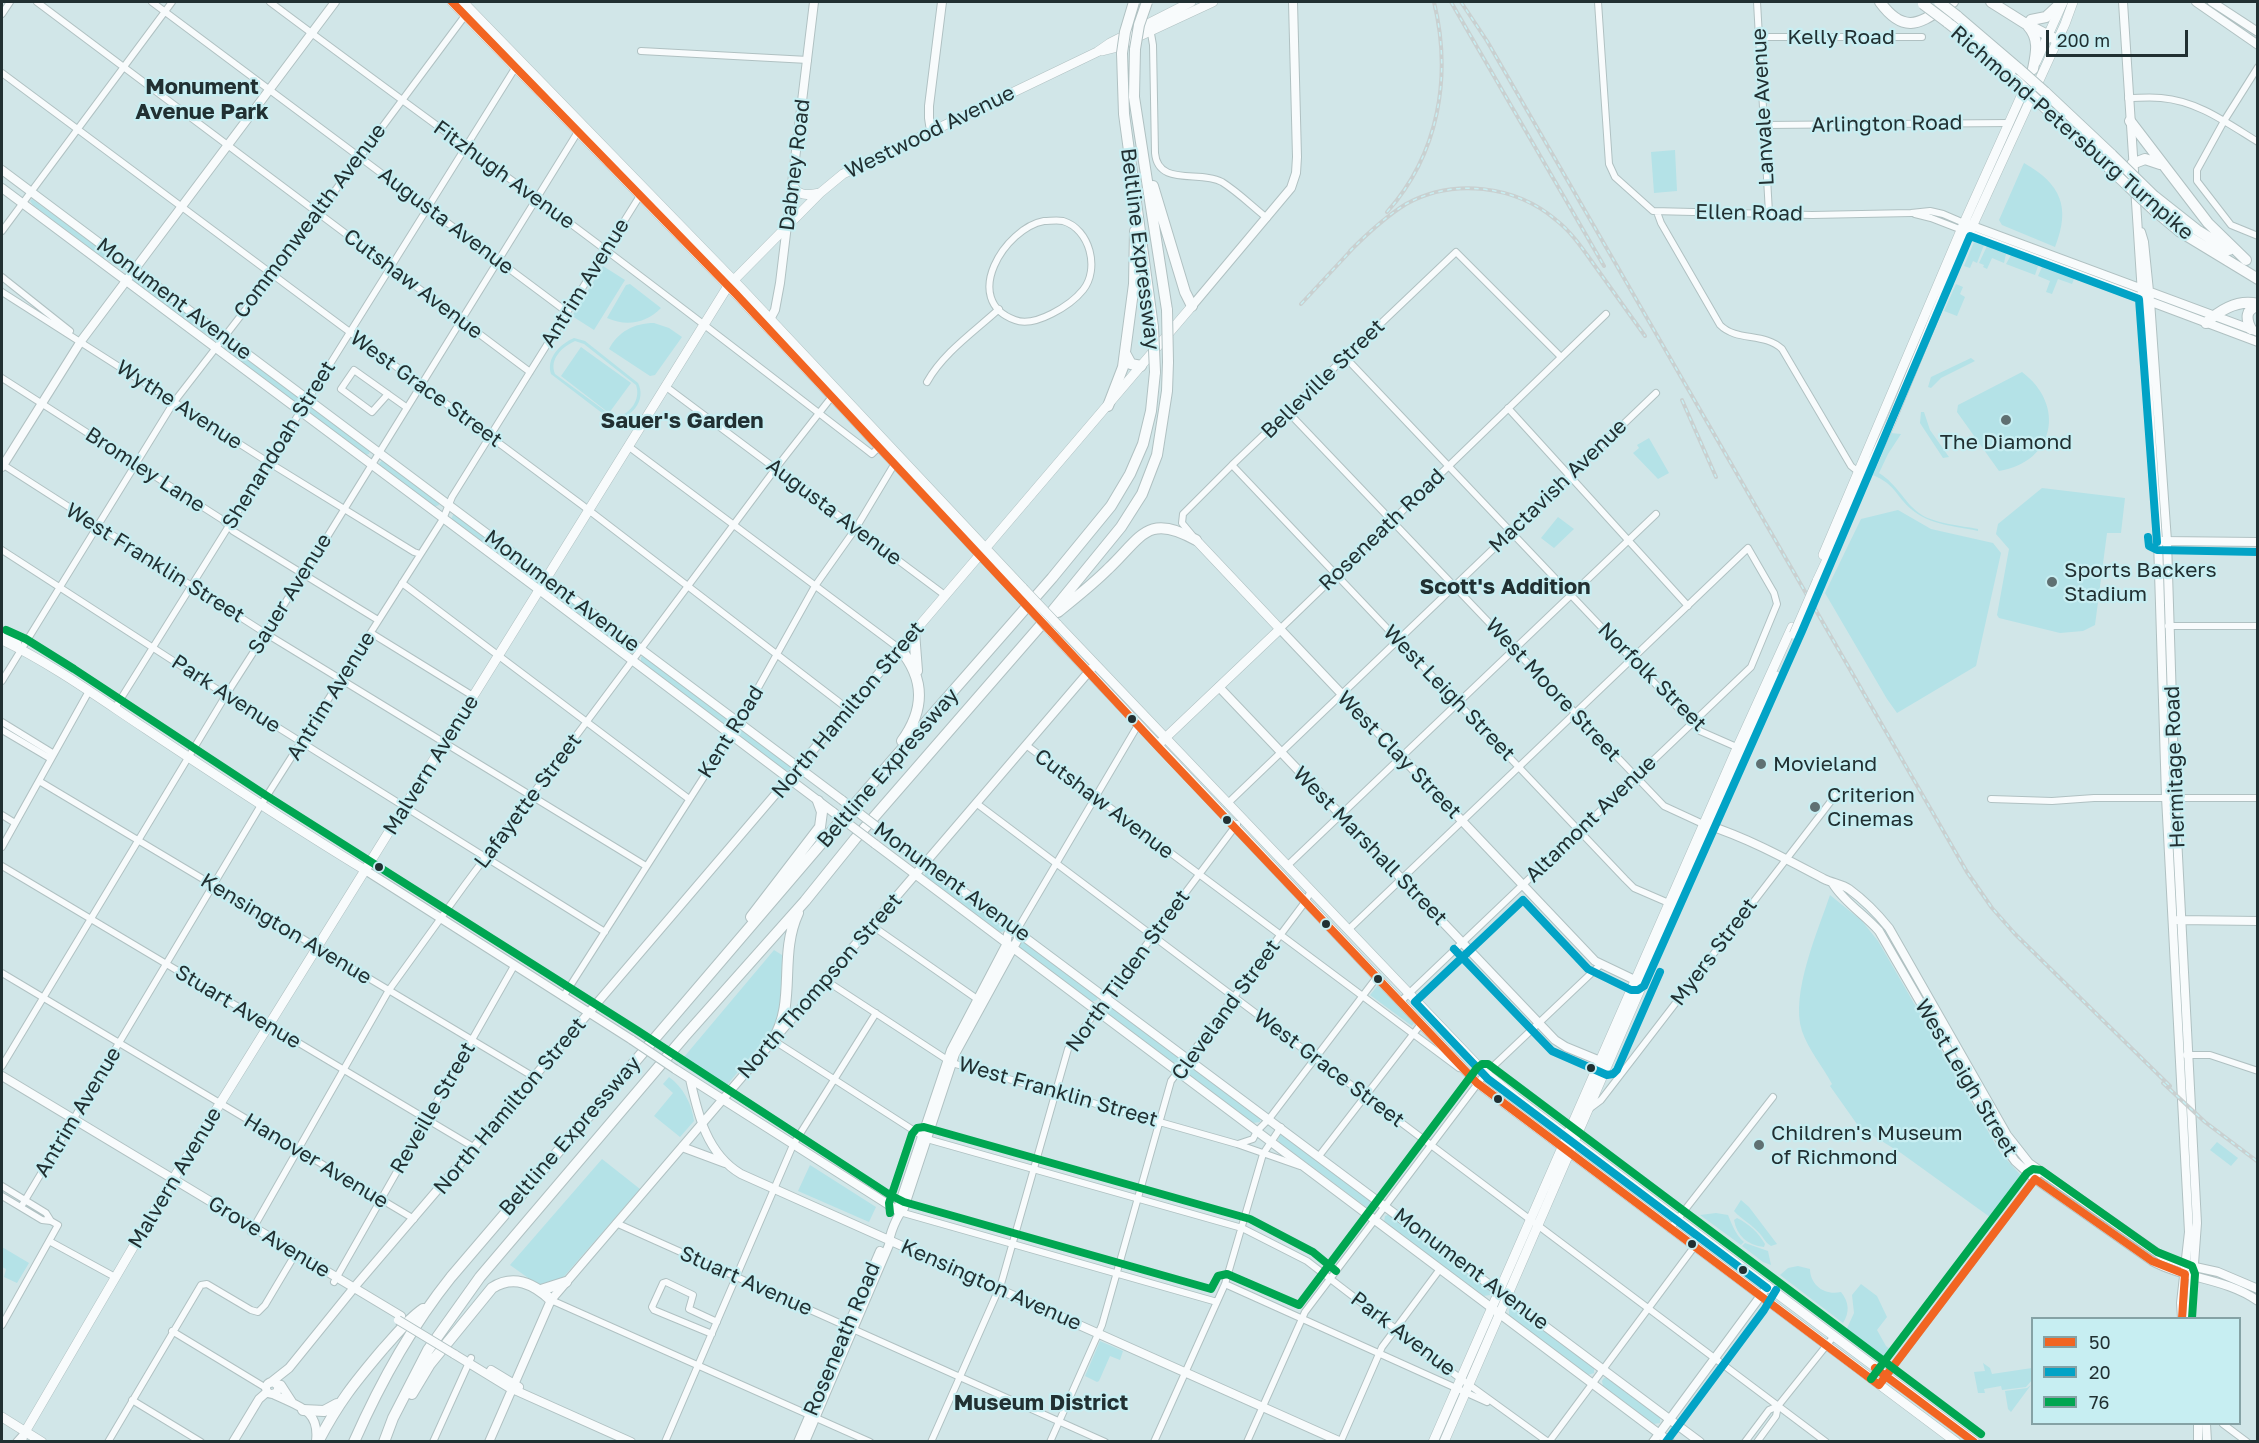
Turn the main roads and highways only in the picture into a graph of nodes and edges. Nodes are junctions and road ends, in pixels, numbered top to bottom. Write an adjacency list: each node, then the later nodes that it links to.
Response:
1 (452, 2): 14 (main road)
2 (1134, 2): 29 (highway, Beltline Expressway, bridge)
3 (1147, 2): 23 (highway, Beltline Expressway, bridge)
4 (1191, 2): 16 (main road, Westwood Avenue)
5 (1213, 2): 16 (main road, Westwood Avenue)
6 (1880, 2): 8 (highway)
7 (1939, 2): 19 (highway, Richmond-Petersburg Turnpike, bridge)
8 (1953, 2)
9 (1991, 2): 15 (highway)
10 (2002, 2): 15 (highway)
11 (2063, 2): 15 (highway); 17 (main road)
12 (2073, 2): 17 (main road)
13 (1922, 3): 19 (highway, Richmond-Petersburg Turnpike, bridge)
14 (466, 8): 34 (main road)
15 (2029, 22): 17 (highway); 18 (highway)
16 (1150, 28): 28 (main road, Westwood Avenue)
17 (2054, 36): 18 (main road); 26 (main road)
18 (2033, 69): 22 (main road)
19 (2018, 75): 20 (highway, Richmond-Petersburg Turnpike, bridge)
20 (2042, 98): 31 (highway, Richmond-Petersburg Turnpike, bridge); 33 (highway, Richmond-Petersburg Turnpike, bridge)
21 (2130, 121): 25 (highway)
22 (2010, 123): 26 (main road); 30 (main road)
23 (1141, 148): 36 (highway); 47 (highway, Beltline Expressway, bridge)
24 (2132, 164): 25 (highway)
25 (2165, 168): 31 (highway)
26 (1997, 174): 30 (main road)
27 (793, 185): 28 (main road)
28 (820, 193): 34 (main road, Westwood Avenue)
29 (1136, 200): 39 (highway); 57 (highway, Beltline Expressway, bridge)
30 (1967, 228): 63 (main road)
31 (2246, 260): 32 (highway, Richmond-Petersburg Turnpike)
32 (2258, 266)
33 (2258, 279)
34 (730, 283): 41 (main road); 59 (main road, Malvern Avenue)
35 (2258, 305): 37 (highway); 38 (highway)
36 (1192, 306): 40 (main road, North Hamilton Street)
37 (2210, 319)
38 (2254, 330)
39 (1125, 352): 40 (highway); 42 (highway)
40 (1141, 366): 42 (main road, North Hamilton Street)
41 (834, 393): 43 (main road); 43 (main road)
42 (1108, 406): 45 (main road, North Hamilton Street)
43 (897, 460): 45 (main road)
44 (1197, 540): 47 (highway); 48 (main road, West Clay Street)
45 (983, 552): 46 (main road); 50 (main road, North Hamilton Street)
46 (1020, 591): 55 (main road, bridge); 56 (main road, bridge)
47 (1041, 626): 60 (highway, Beltline Expressway)
48 (1280, 629): 55 (main road, Roseneath Road)
49 (2, 631): 52 (main road)
50 (914, 632): 54 (highway)
51 (2, 640): 52 (main road)
52 (20, 648): 59 (main road)
53 (900, 649): 54 (highway)
54 (918, 682): 57 (highway)
55 (1166, 738): 56 (main road, Roseneath Road); 64 (main road)
56 (1157, 746): 65 (main road)
57 (890, 763): 61 (highway, Beltline Expressway)
58 (818, 801): 61 (highway)
59 (365, 870): 77 (main road, Malvern Avenue)
60 (805, 901): 62 (highway); 76 (highway, Beltline Expressway)
61 (725, 957): 70 (highway, Beltline Expressway)
62 (773, 1040)
63 (1596, 1082): 64 (main road); 64 (main road)
64 (1570, 1139): 65 (main road); 85 (main road)
65 (1566, 1150): 66 (main road); 78 (main road)
66 (1534, 1222): 71 (main road); 71 (main road)
67 (566, 1282): 68 (highway)
68 (541, 1290): 69 (highway); 76 (highway)
69 (551, 1300)
70 (428, 1305): 73 (highway); 81 (highway, Beltline Expressway)
71 (1496, 1310): 72 (main road)
72 (1463, 1385): 83 (main road); 84 (main road)
73 (339, 1402): 74 (highway); 80 (highway)
74 (303, 1410)
75 (2, 1417): 77 (main road)
76 (393, 1418): 82 (highway, Beltline Expressway)
77 (24, 1437): 79 (main road)
78 (1950, 1440)
79 (42, 1442)
80 (317, 1442)
81 (354, 1442)
82 (384, 1442)
83 (1433, 1442)
84 (1444, 1442)
85 (1974, 1442)

